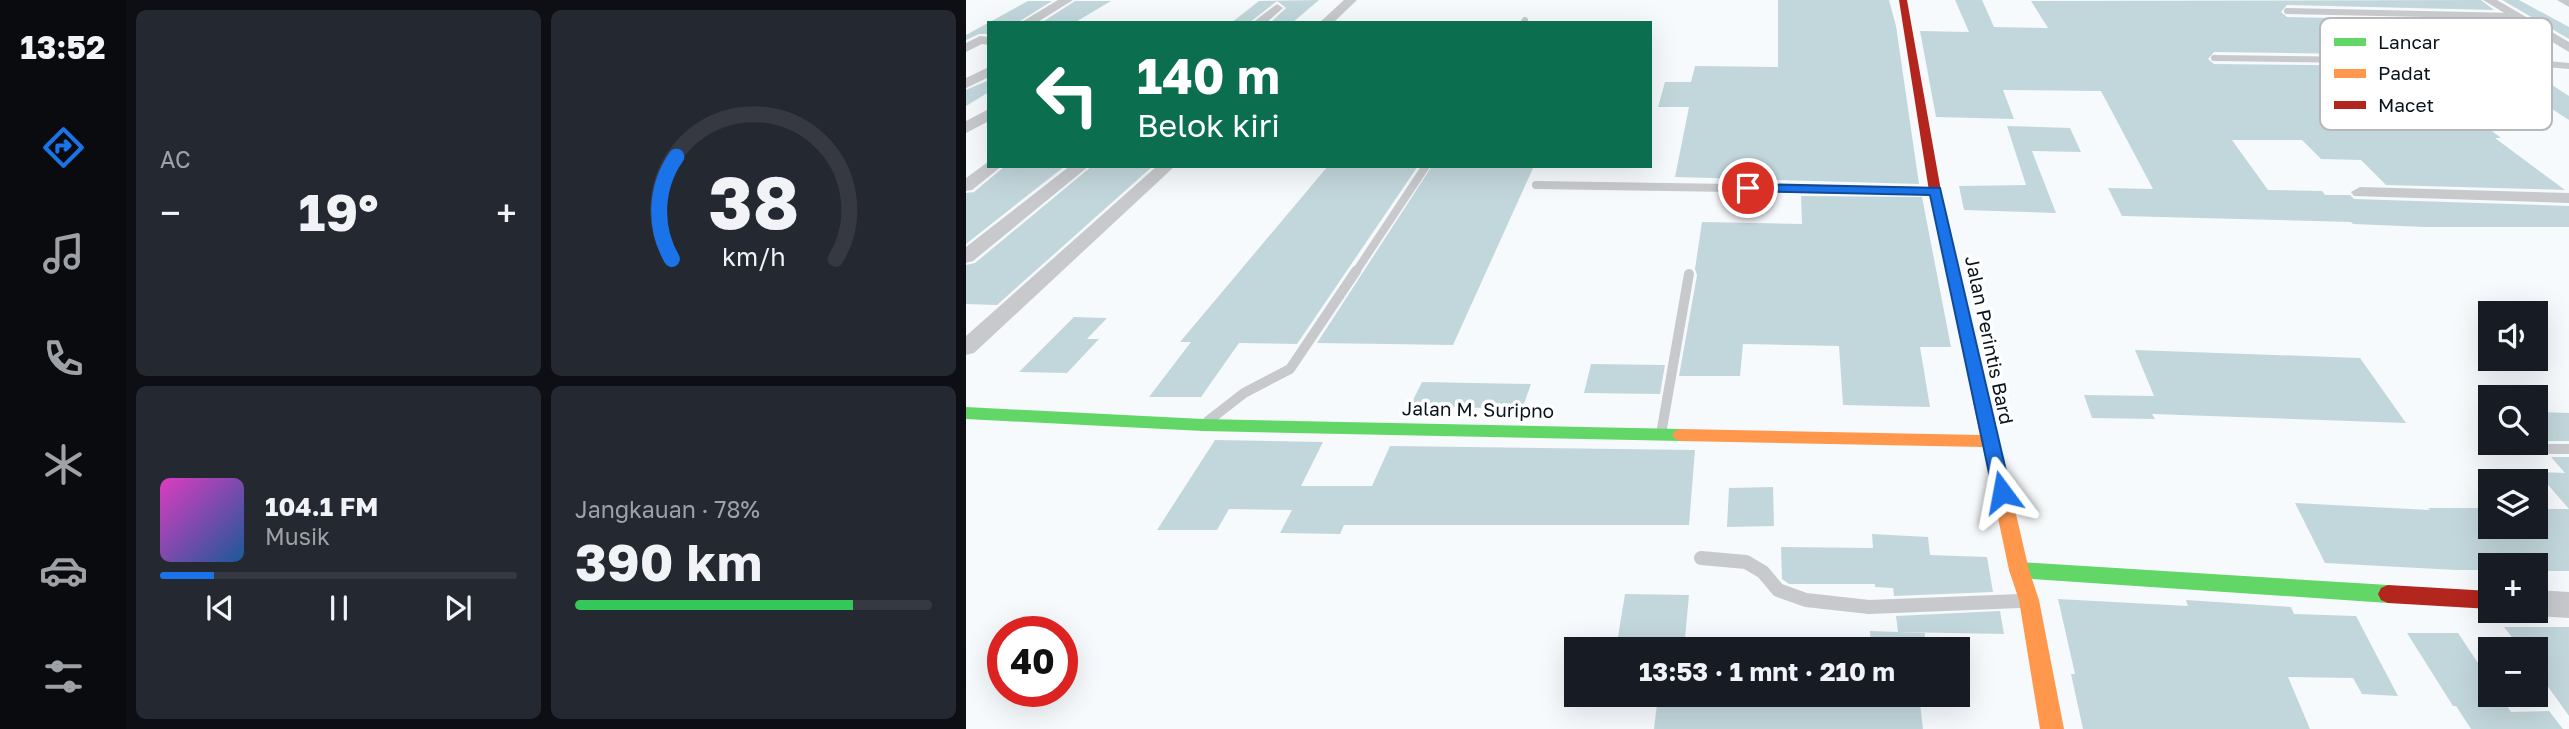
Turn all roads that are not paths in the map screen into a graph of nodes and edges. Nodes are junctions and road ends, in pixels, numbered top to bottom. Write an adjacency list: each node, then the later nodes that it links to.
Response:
1 (1067, 0): 11 (street)
2 (1350, 0): 13 (street)
3 (1903, 0): 30 (street, Jalan Perintis Bard)
4 (2489, 0): 9 (street)
5 (2563, 0): 6 (street)
6 (2569, 4)
7 (1277, 8): 12 (street)
8 (2287, 11): 9 (lane)
9 (2515, 16): 10 (street)
10 (2518, 18)
11 (1030, 21)
12 (1261, 21)
13 (1327, 21)
14 (2552, 38): 17 (street)
15 (987, 41): 16 (street)
16 (966, 48)
17 (2569, 48)
18 (2214, 58): 19 (lane)
19 (2320, 60)
20 (987, 72): 21 (street)
21 (966, 84)
22 (987, 115): 23 (street)
23 (966, 128)
24 (991, 168): 29 (street)
25 (1078, 168): 33 (street)
26 (1165, 168): 35 (street)
27 (1425, 168): 37 (lane)
28 (1535, 185): 30 (lane)
29 (966, 186)
30 (1936, 191): 39 (street, Jalan Perintis Bard)
31 (2360, 192): 32 (street)
32 (2569, 198)
33 (966, 257)
34 (1689, 274): 38 (lane)
35 (966, 348)
36 (966, 413): 37 (street, Jalan M. Suripno)
37 (1203, 425): 38 (street, Jalan M. Suripno)
38 (1661, 434): 39 (street, Jalan M. Suripno)
39 (1990, 441): 43 (street, Jalan Perintis Bard)
40 (2548, 449): 41 (lane)
41 (2569, 449)
42 (1701, 558): 45 (lane)
43 (2019, 570): 44 (street); 45 (street, Jalan Perintis Bard)
44 (2478, 599)
45 (2029, 600): 48 (street, Jalan Perintis Bard)
46 (2548, 604): 47 (street)
47 (2569, 605)
48 (2052, 729)

